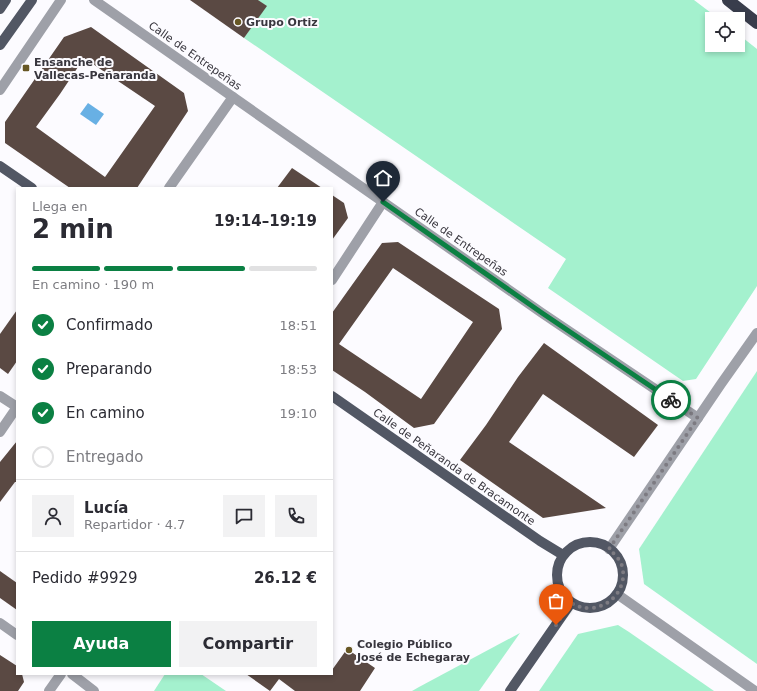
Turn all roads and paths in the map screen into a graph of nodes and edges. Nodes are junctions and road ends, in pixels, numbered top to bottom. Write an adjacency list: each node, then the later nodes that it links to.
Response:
1 (6, 0): 6 (main road)
2 (32, 0): 8 (main road)
3 (61, 0): 9 (street)
4 (94, 0): 10 (street, Calle de Entrepeñas)
5 (728, 0): 7 (highway)
6 (0, 8)
7 (757, 23)
8 (0, 45)
9 (0, 90)
10 (232, 97): 13 (street); 14 (street, Calle de Entrepeñas)
11 (0, 166): 12 (main road)
12 (31, 187)
13 (171, 187)
14 (383, 202): 15 (street); 21 (street, Calle de Entrepeñas)
15 (333, 278)
16 (757, 333): 21 (street)
17 (0, 396): 19 (street)
18 (333, 397): 24 (main road, Calle de Peñaranda de Bracamonte)
19 (16, 406)
20 (16, 408): 22 (street)
21 (698, 418): 23 (street)
22 (2, 429)
23 (609, 549): 24 (main road); 25 (main road)
24 (563, 555): 26 (main road)
25 (617, 594): 26 (main road); 34 (street)
26 (571, 603): 33 (main road)
27 (0, 623): 28 (street)
28 (16, 634)
29 (60, 675): 31 (street)
30 (73, 675): 32 (street)
31 (49, 691)
32 (94, 691)
33 (510, 691)
34 (755, 691)

